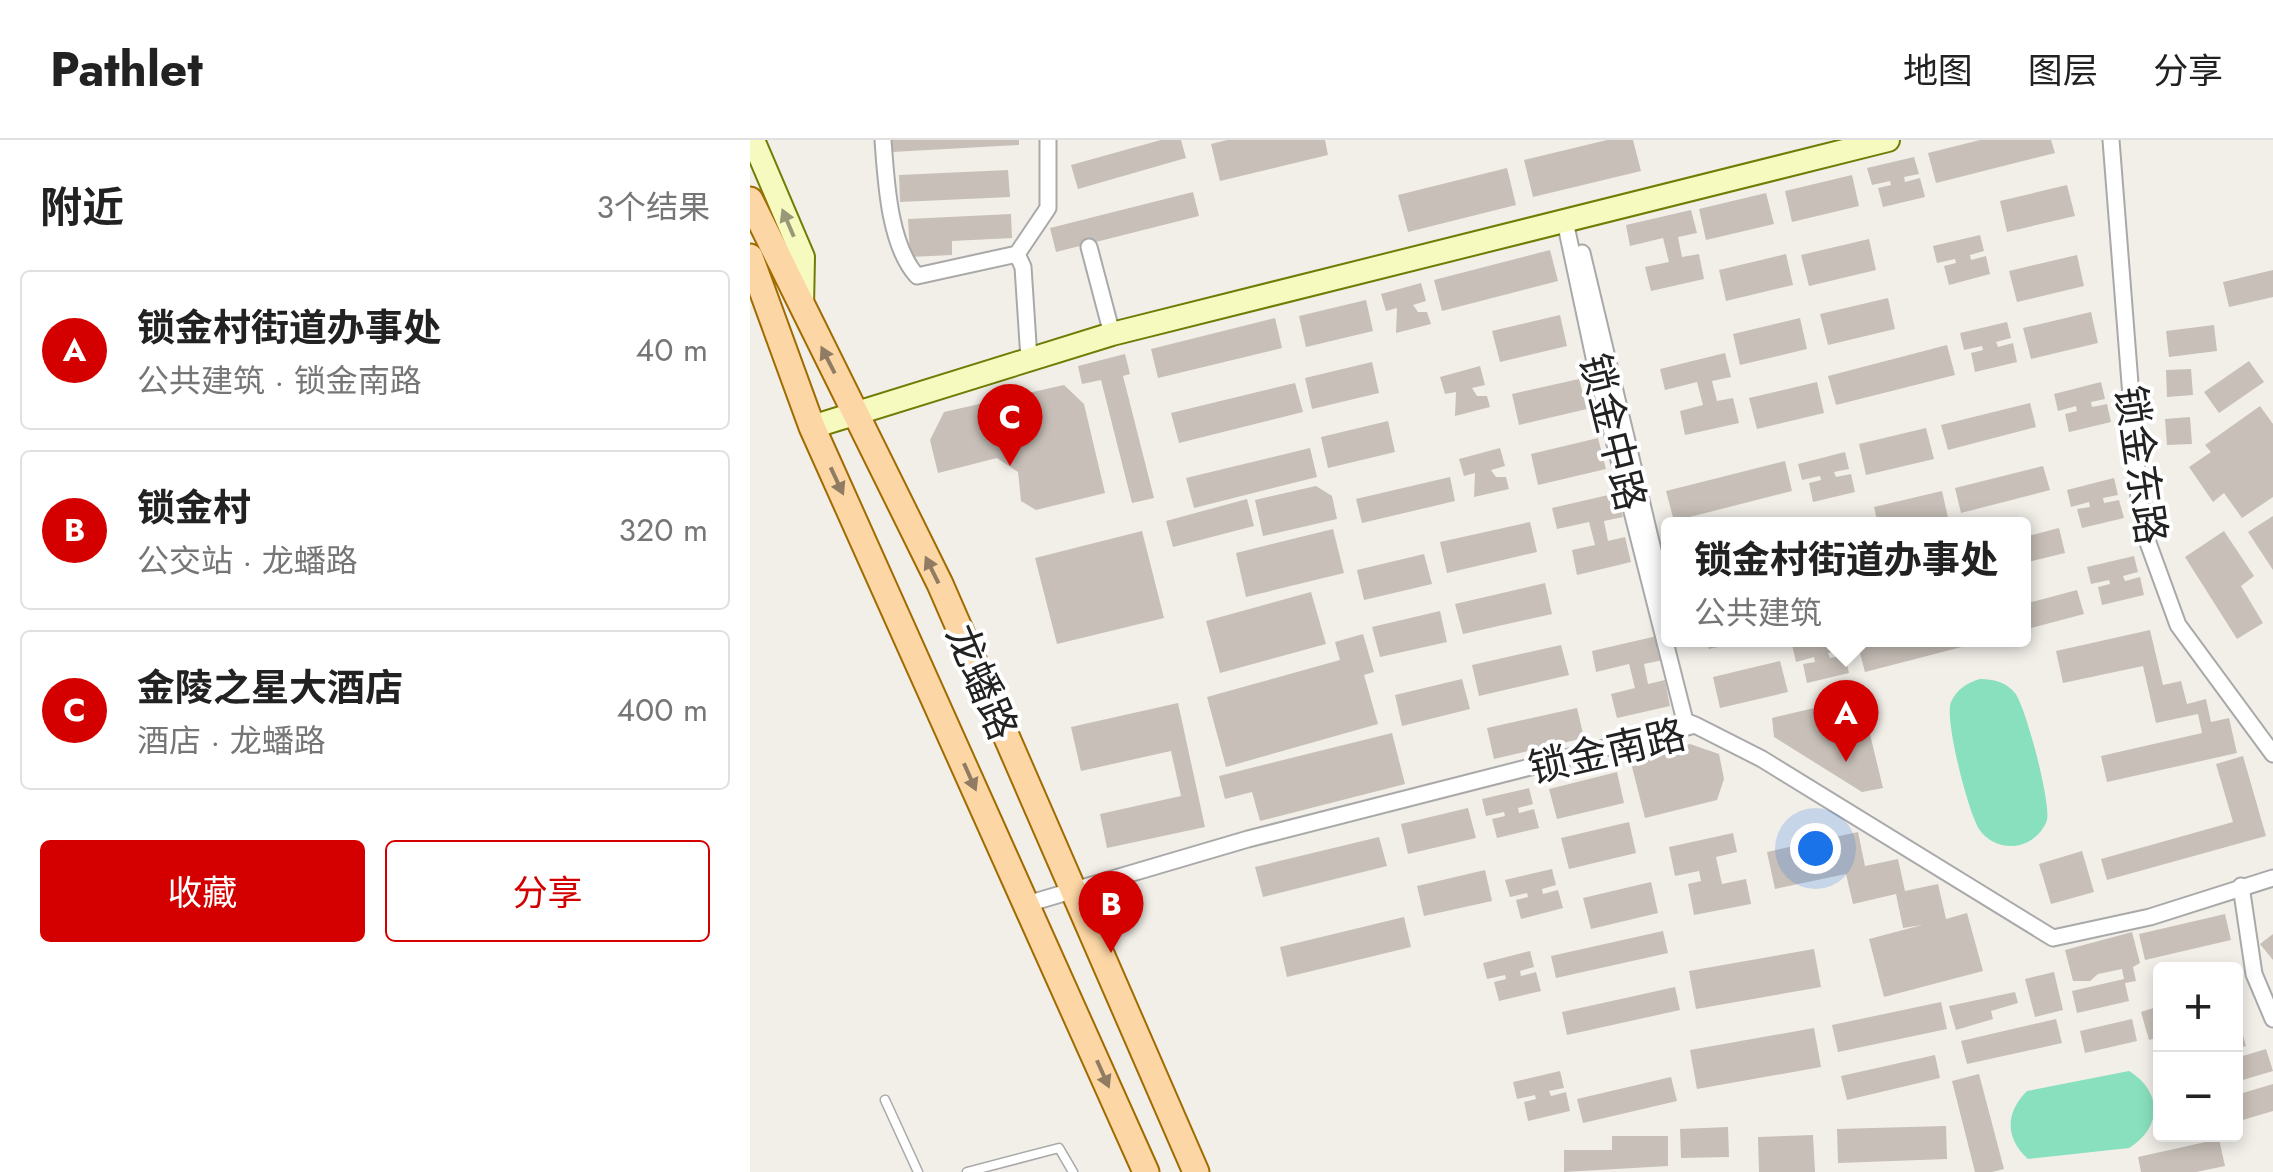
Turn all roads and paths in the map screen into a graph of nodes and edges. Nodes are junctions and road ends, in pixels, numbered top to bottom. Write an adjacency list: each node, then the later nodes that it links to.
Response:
1 (753, 140): 12 (street, one-way to 1)
2 (883, 140): 9 (street)
3 (1048, 140): 9 (street)
4 (1888, 140): 7 (street)
5 (2111, 140): 23 (street, 锁金东路)
6 (750, 200): 10 (main road, 龙蟠路)
7 (1569, 220): 14 (street); 18 (street, 锁金中路); 19 (street, 锁金中路)
8 (1089, 247): 14 (street)
9 (1017, 254): 15 (street)
10 (758, 256): 12 (main road, 龙蟠路); 13 (main road, 龙蟠路)
11 (750, 300): 13 (street)
12 (802, 309): 16 (main road, 龙蟠路, one-way to 12)
13 (777, 325): 17 (main road, 龙蟠路)
14 (1112, 334): 15 (street)
15 (1029, 359): 16 (street)
16 (855, 412): 17 (street); 26 (main road, 龙蟠路, one-way to 16)
17 (812, 428): 27 (main road, 龙蟠路, one-way to 27)
18 (1661, 586)
19 (1661, 627)
20 (1666, 647): 22 (street, 锁金中路)
21 (1676, 647): 22 (street)
22 (1695, 725): 25 (street, 锁金南路); 26 (street, 锁金南路)
23 (2273, 754)
24 (2273, 878): 25 (street, 锁金南路)
25 (2241, 886): 28 (street)
26 (1070, 888): 27 (street, 锁金南路); 34 (main road, 龙蟠路)
27 (1027, 904): 33 (main road, 龙蟠路, one-way to 33)
28 (2273, 1019)
29 (884, 1100): 30 (lane)
30 (918, 1172)
31 (967, 1172): 32 (lane)
32 (1073, 1172)
33 (1146, 1172)
34 (1196, 1172)

